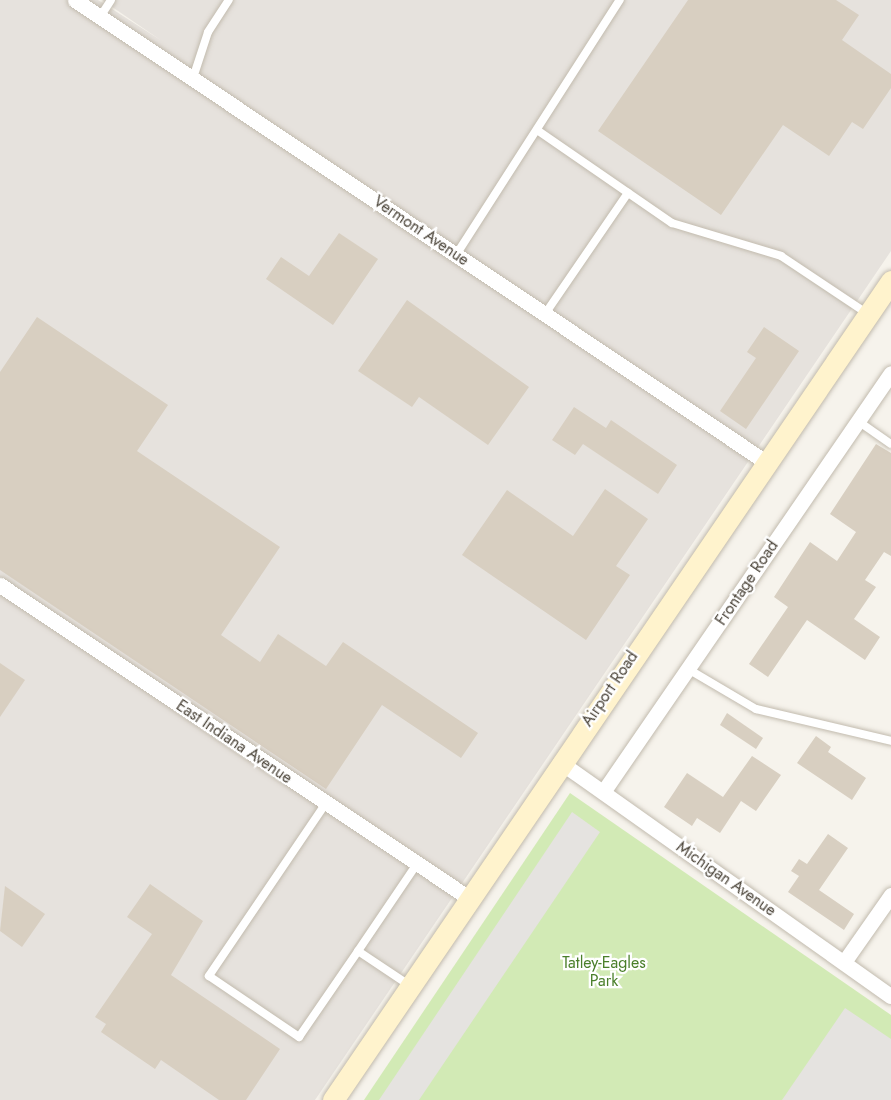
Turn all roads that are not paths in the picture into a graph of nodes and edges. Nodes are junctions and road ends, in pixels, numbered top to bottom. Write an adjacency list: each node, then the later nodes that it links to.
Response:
1 (75, 0): 5 (street, Vermont Avenue)
2 (111, 0): 5 (lane)
3 (229, 0): 6 (lane)
4 (620, 0): 7 (lane)
5 (100, 17): 6 (street, Vermont Avenue)
6 (192, 78): 9 (street, Vermont Avenue)
7 (537, 130): 8 (lane); 9 (lane)
8 (628, 193): 11 (lane); 12 (lane)
9 (456, 255): 11 (street, Vermont Avenue)
10 (891, 281): 12 (main road, Airport Road)
11 (545, 314): 16 (street, Vermont Avenue)
12 (868, 315): 16 (main road, Airport Road)
13 (891, 373): 14 (street, Frontage Road)
14 (858, 421): 15 (lane); 18 (street, Frontage Road)
15 (891, 444)
16 (766, 462): 20 (main road, Airport Road)
17 (0, 585): 22 (street, East Indiana Avenue)
18 (688, 669): 19 (lane); 21 (street, Frontage Road)
19 (891, 741)
20 (560, 762): 21 (street, Michigan Avenue); 25 (main road, Airport Road)
21 (603, 792): 27 (street, Michigan Avenue)
22 (326, 803): 23 (street, East Indiana Avenue); 26 (lane)
23 (417, 864): 25 (street, East Indiana Avenue); 26 (lane)
24 (891, 895): 27 (street)
25 (469, 898): 28 (main road, Airport Road)
26 (358, 951): 28 (lane)
27 (844, 962): 29 (street, Michigan Avenue)
28 (410, 986): 30 (main road, Airport Road)
29 (891, 996)
30 (333, 1100)

